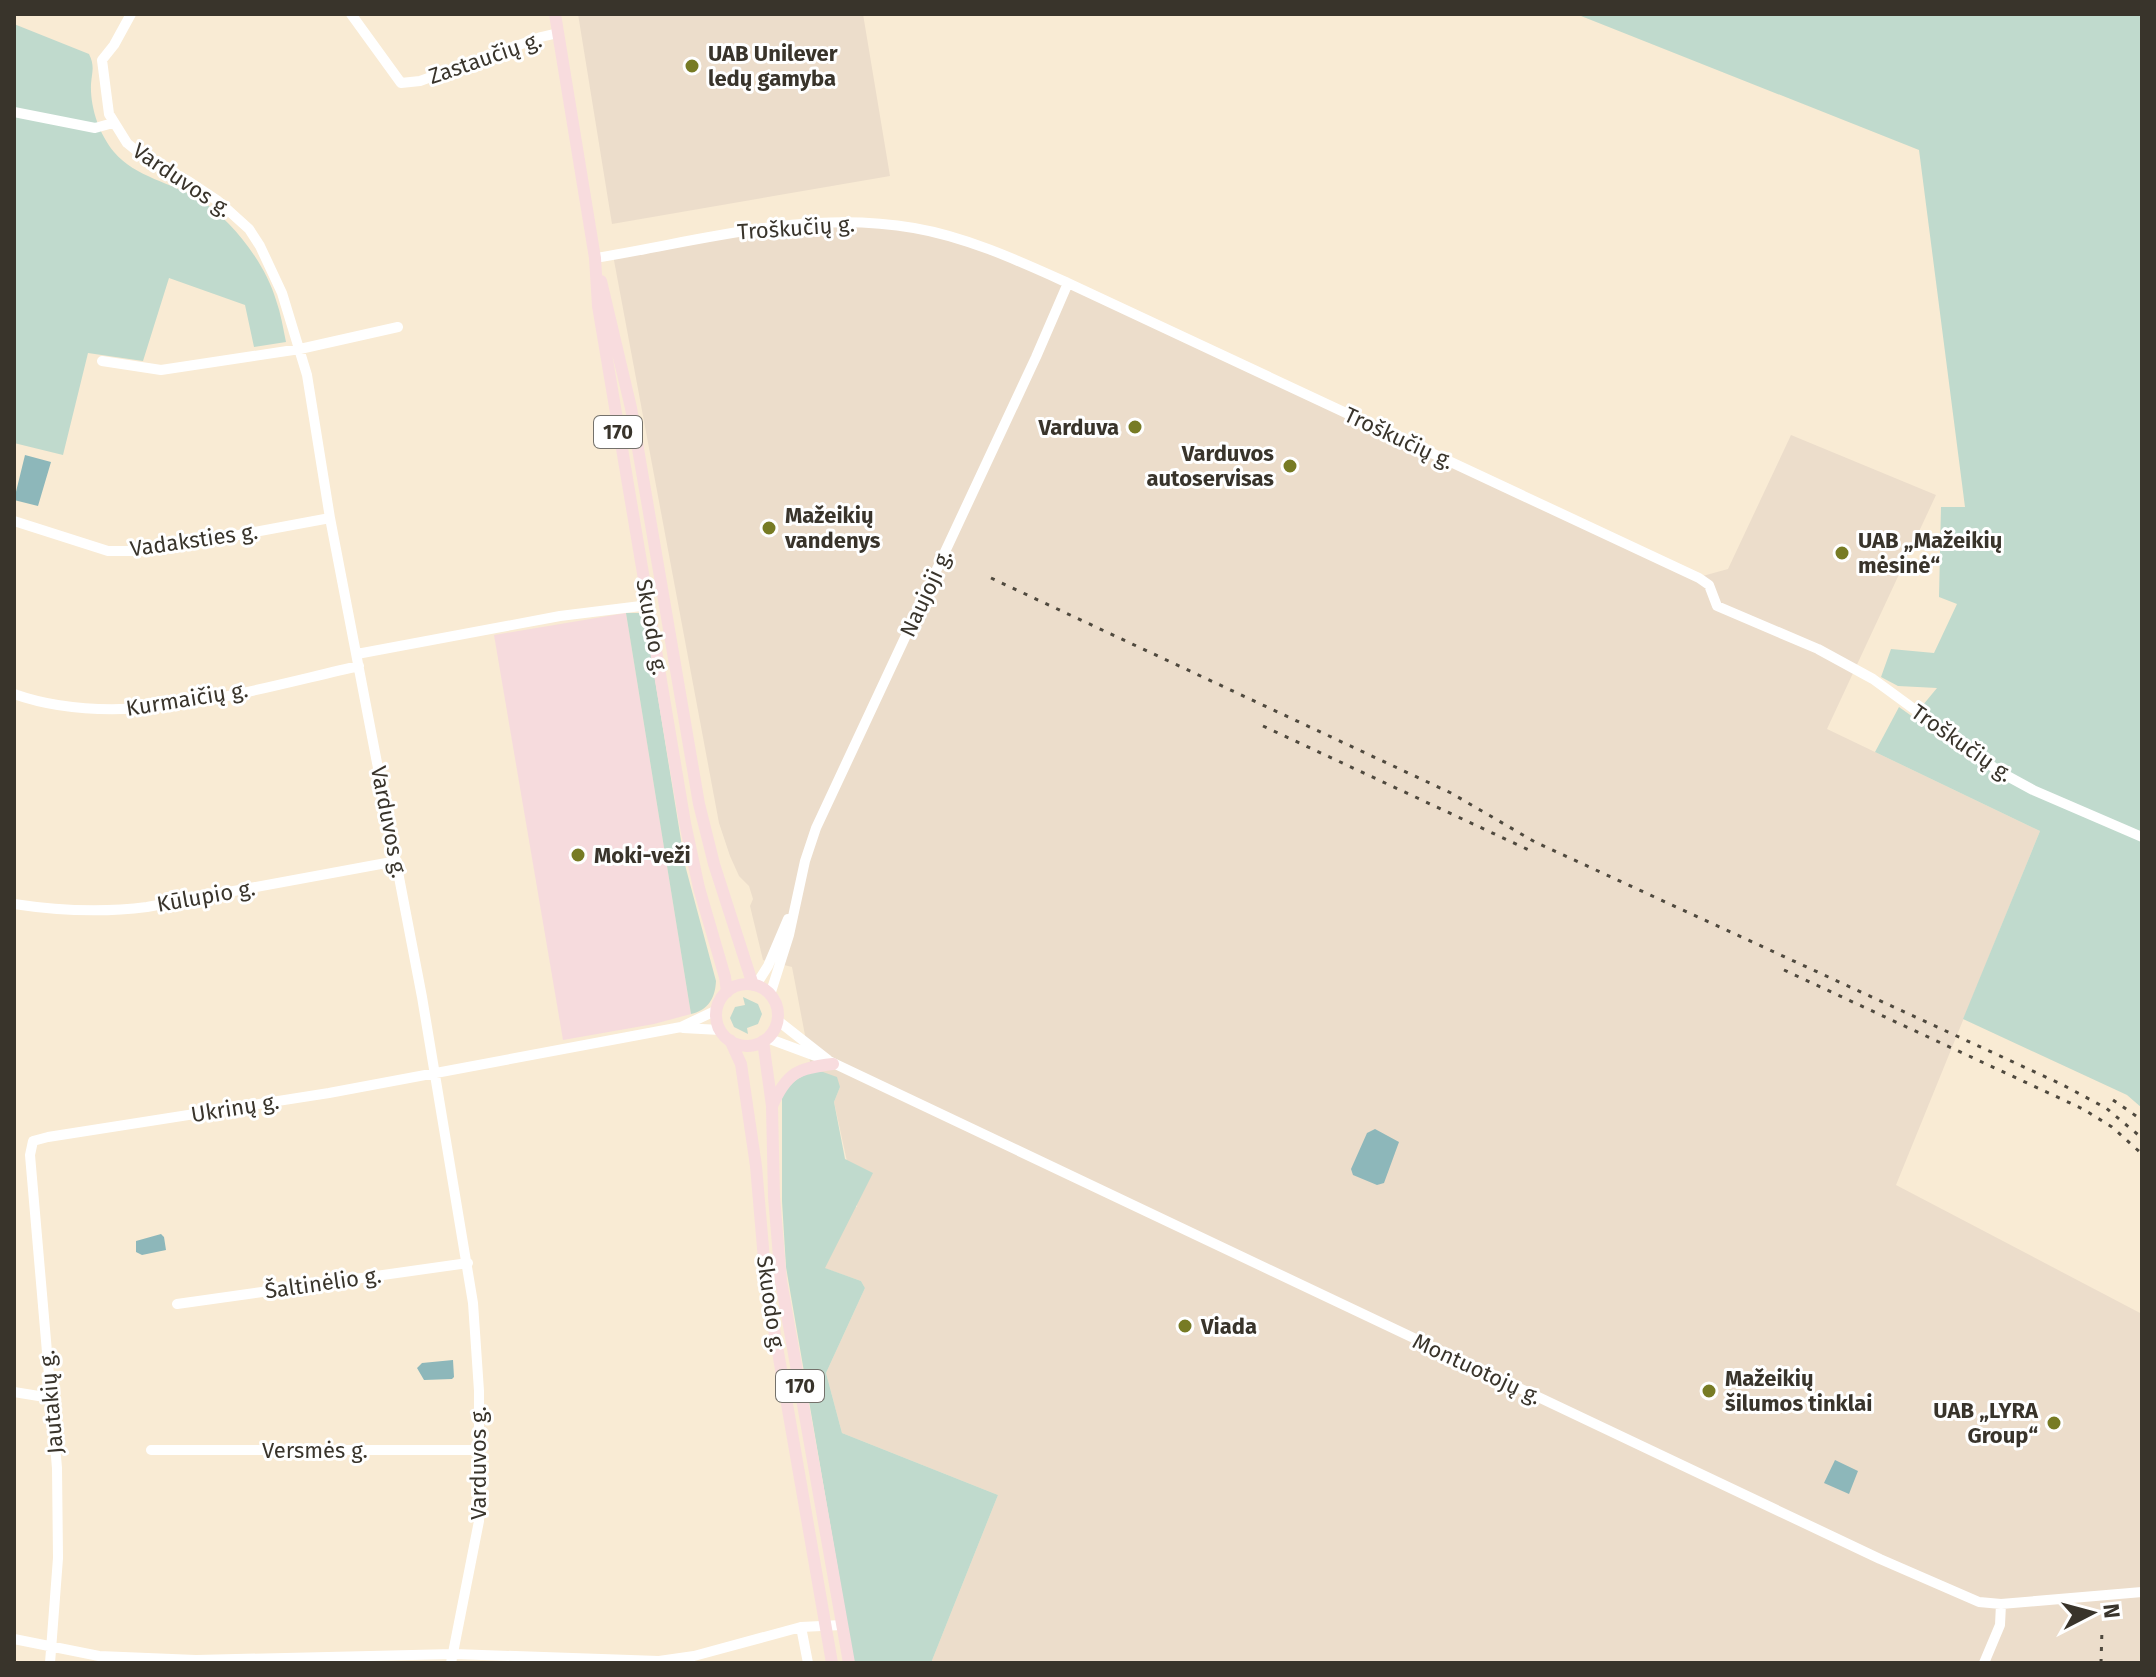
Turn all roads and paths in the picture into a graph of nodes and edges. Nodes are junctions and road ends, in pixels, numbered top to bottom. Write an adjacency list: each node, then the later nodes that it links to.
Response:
1 (131, 14): 6 (street, Varduvos g.)
2 (351, 14): 4 (street, Zastaučių g.)
3 (555, 14): 4 (main road, Skuodo g. / 170)
4 (558, 33): 7 (main road, Skuodo g. / 170)
5 (14, 112): 6 (street)
6 (113, 123): 10 (street, Varduvos g.)
7 (595, 258): 8 (street, Troškučių g.); 14 (main road, Skuodo g. / 170); 22 (main road, Skuodo g. / 170)
8 (1068, 283): 18 (street, Troškučių g.); 21 (street, Naujoji g.)
9 (398, 327): 10 (street)
10 (300, 349): 11 (street); 12 (street, Varduvos g.)
11 (102, 361)
12 (330, 518): 13 (street, Vadaksties g.); 15 (street, Varduvos g.)
13 (14, 521)
14 (649, 605): 15 (street); 23 (main road, Skuodo g. / 170)
15 (357, 654): 16 (street, Varduvos g.)
16 (359, 666): 17 (street, Kurmaičių g.); 19 (street, Varduvos g.)
17 (14, 694)
18 (2142, 837)
19 (397, 861): 20 (street, Kūlupio g.); 31 (street, Varduvos g.)
20 (14, 904)
21 (794, 907): 22 (street, Naujoji g.); 24 (street, Naujoji g.)
22 (755, 985): 23 (main road); 24 (main road)
23 (727, 992): 25 (main road)
24 (770, 995): 26 (main road)
25 (717, 1010): 27 (street); 28 (main road)
26 (777, 1020): 29 (main road); 30 (street, Montuotojų g.)
27 (681, 1027): 28 (street); 31 (street, Ukrinų g.)
28 (725, 1035): 29 (main road); 44 (main road, Skuodo g. / 170)
29 (765, 1040): 30 (street, Montuotojų g.); 32 (main road, Skuodo g. / 170)
30 (831, 1062): 32 (main road); 41 (street, Montuotojų g.)
31 (436, 1074): 33 (street, Ukrinų g.); 34 (street, Varduvos g.)
32 (772, 1106): 42 (main road, Skuodo g. / 170)
33 (33, 1141): 37 (street, Jautakių g.)
34 (468, 1263): 35 (street, Šaltinėlio g.); 39 (street, Varduvos g.)
35 (177, 1304)
36 (14, 1392): 37 (street)
37 (51, 1398): 46 (street, Jautakių g.)
38 (151, 1450): 39 (street, Versmės g.)
39 (480, 1450): 47 (street, Varduvos g.)
40 (2142, 1592): 41 (street, Montuotojų g.)
41 (2001, 1604): 52 (street)
42 (842, 1625): 44 (street); 51 (main road, Skuodo g. / 170)
43 (801, 1627): 44 (street); 47 (street); 49 (street)
44 (826, 1627): 50 (main road, Skuodo g. / 170)
45 (14, 1639): 46 (street)
46 (50, 1647): 47 (street); 48 (street, Jautakių g.)
47 (452, 1658)
48 (50, 1663)
49 (808, 1663)
50 (832, 1663)
51 (849, 1663)
52 (1984, 1663)

